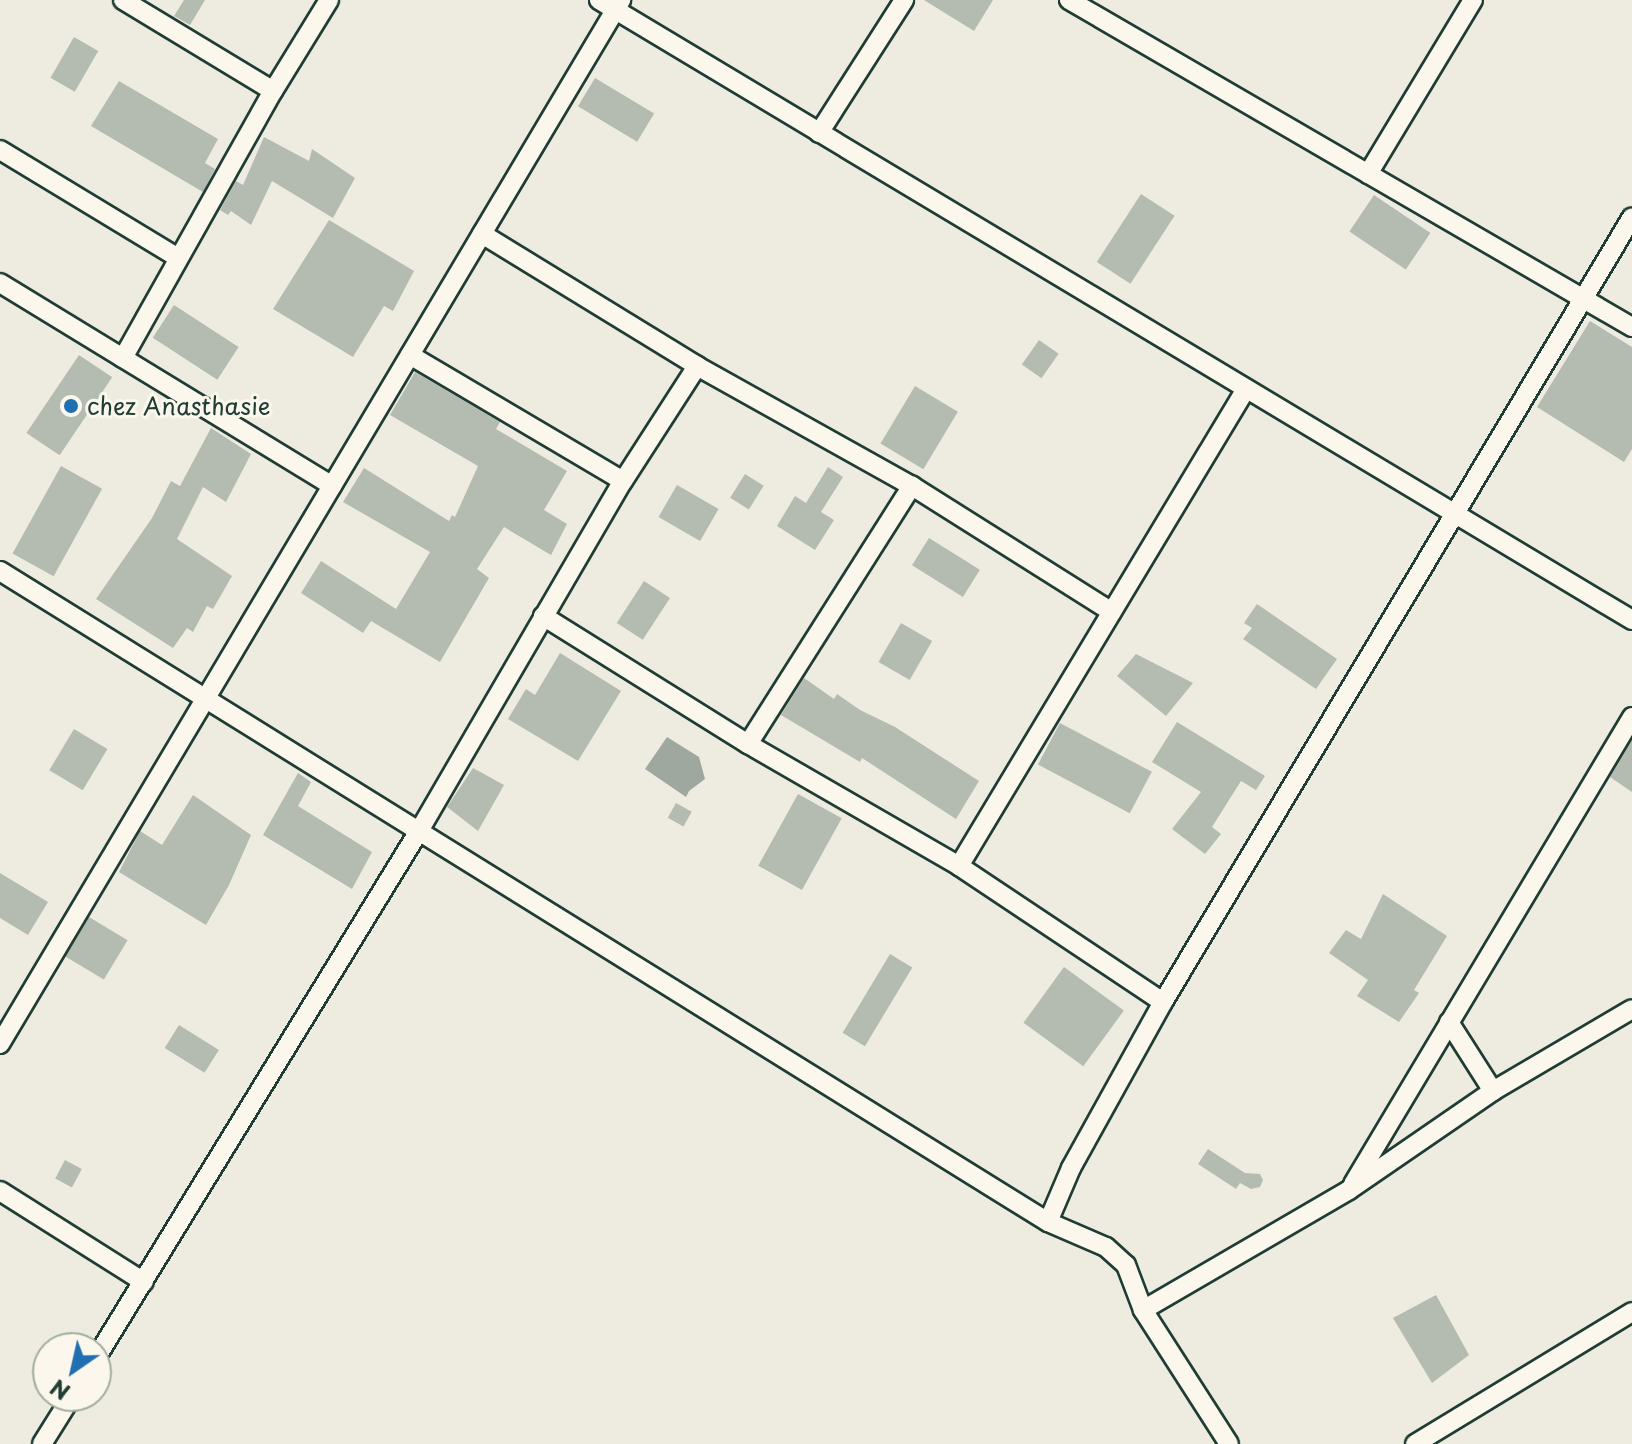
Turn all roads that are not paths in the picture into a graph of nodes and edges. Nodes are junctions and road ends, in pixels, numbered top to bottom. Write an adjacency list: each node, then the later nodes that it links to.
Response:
1 (123, 0): 7 (street)
2 (329, 0): 7 (street)
3 (904, 0): 8 (street)
4 (1069, 0): 10 (street)
5 (1473, 0): 10 (street)
6 (611, 3): 8 (street); 12 (street)
7 (273, 91): 13 (street)
8 (819, 133): 20 (street)
9 (0, 150): 13 (street)
10 (1368, 174): 15 (street)
11 (1632, 217): 15 (street)
12 (482, 234): 17 (street); 19 (street)
13 (178, 258): 18 (street)
14 (0, 283): 18 (street)
15 (1584, 296): 16 (street); 24 (street)
16 (1632, 327)
17 (410, 355): 21 (street); 22 (street)
18 (123, 358): 22 (street)
19 (697, 366): 21 (street); 23 (street)
20 (1246, 389): 24 (street); 26 (street)
21 (623, 481): 27 (street)
22 (332, 486): 29 (street)
23 (912, 486): 26 (street); 31 (street)
24 (1454, 513): 28 (street); 34 (street)
25 (0, 571): 29 (street)
26 (1112, 612): 33 (street)
27 (543, 616): 31 (street); 32 (street)
28 (1632, 620)
29 (205, 699): 32 (street); 37 (street)
30 (1632, 717): 36 (street)
31 (748, 744): 33 (street)
32 (419, 831): 41 (street); 42 (street)
33 (959, 866): 34 (street)
34 (1163, 1002): 41 (street)
35 (1632, 1009): 38 (street)
36 (1449, 1022): 38 (street); 39 (street)
37 (0, 1044)
38 (1493, 1091): 39 (street)
39 (1349, 1190): 43 (street)
40 (0, 1191): 42 (street)
41 (1048, 1222): 43 (street)
42 (144, 1282): 45 (street)
43 (1143, 1310): 48 (street)
44 (1632, 1312): 49 (street)
45 (112, 1333)
46 (62, 1412): 47 (street)
47 (42, 1444)
48 (1229, 1444)
49 (1415, 1444)

